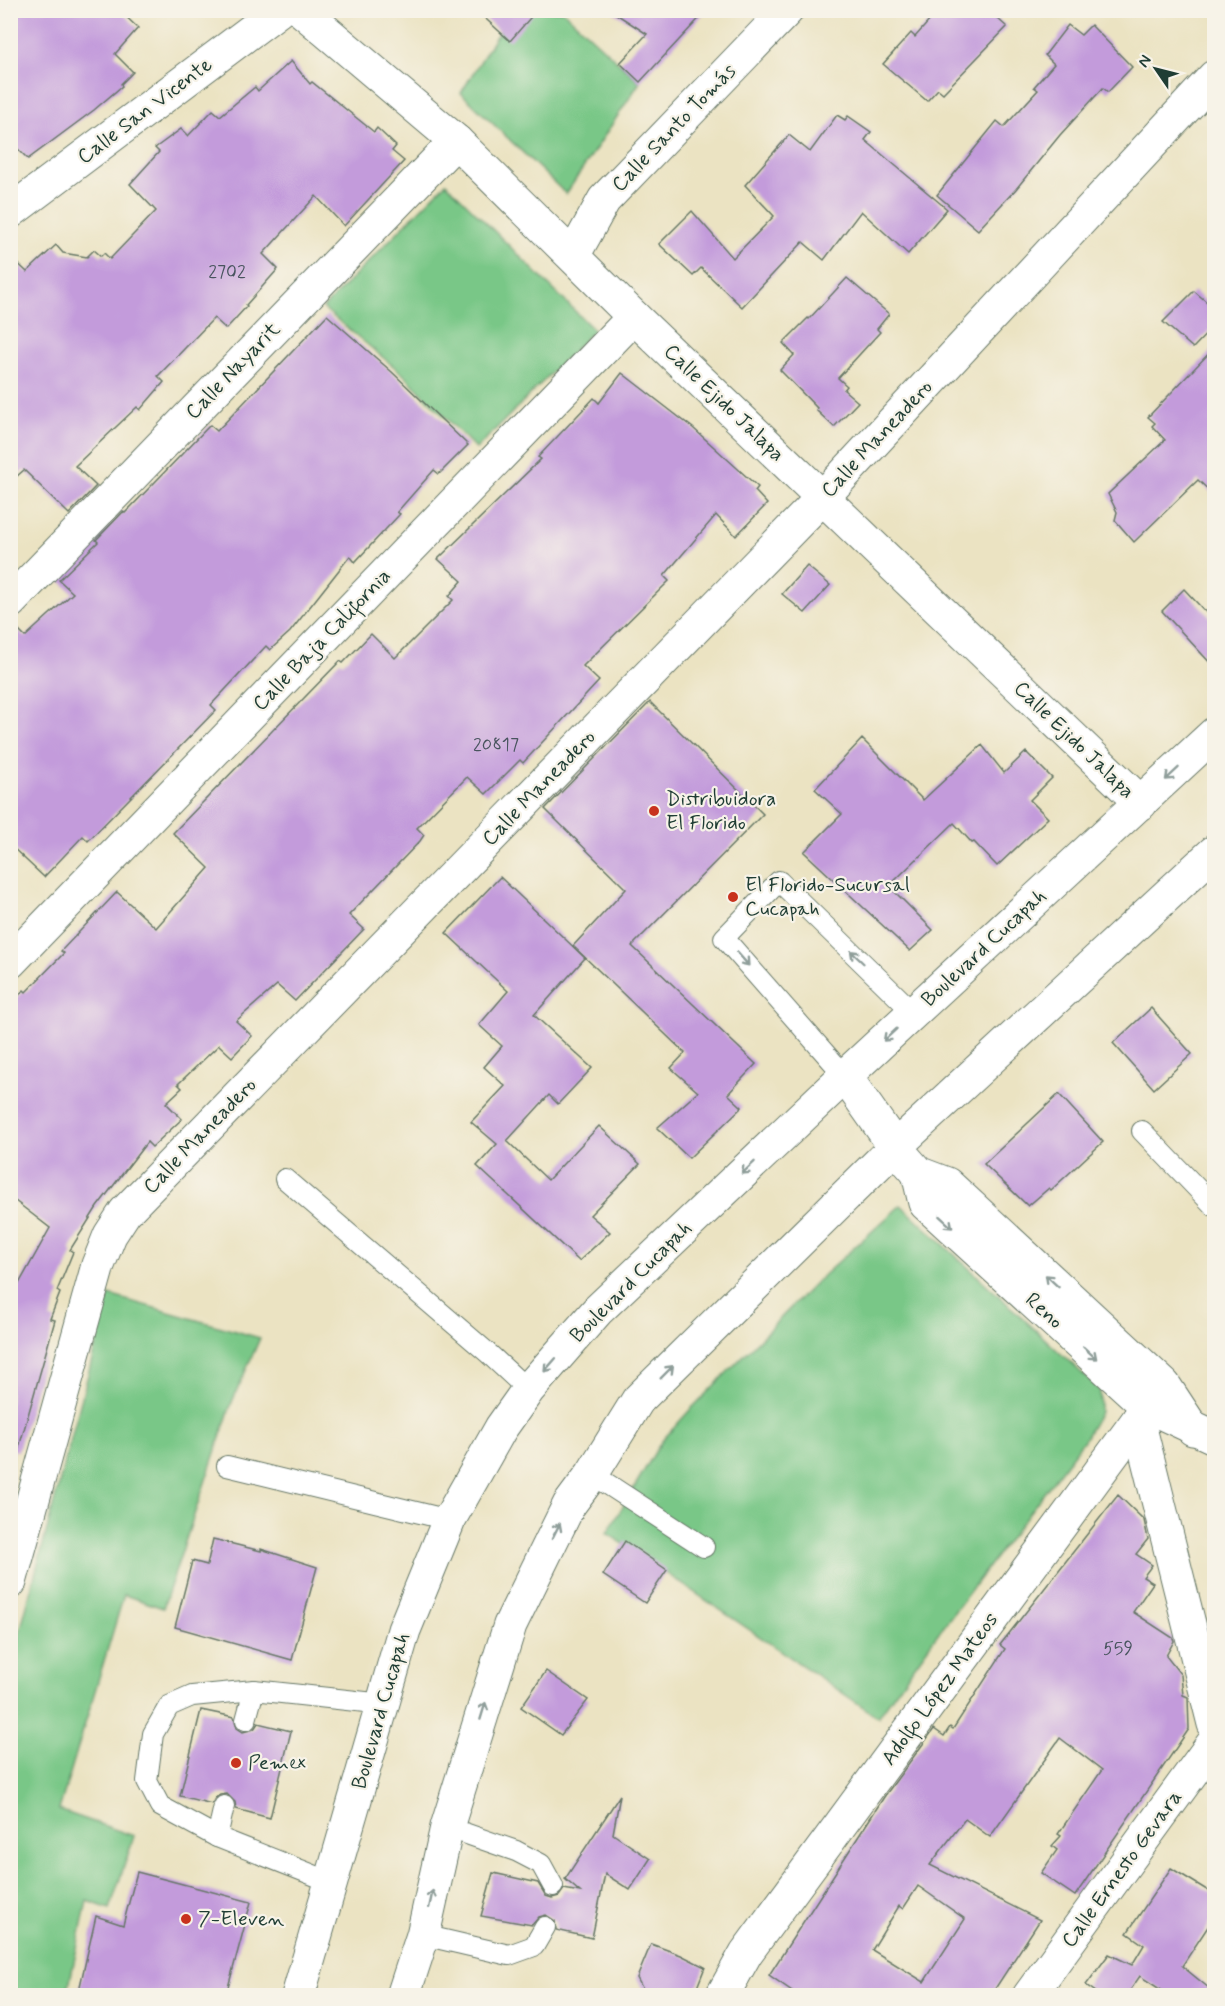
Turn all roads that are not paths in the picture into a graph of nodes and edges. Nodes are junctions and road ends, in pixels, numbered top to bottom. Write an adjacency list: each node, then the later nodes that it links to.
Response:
1 (279, 10): 6 (street, Calle San Vicente)
2 (301, 10): 5 (street, Calle Ejido Jalapa)
3 (787, 10): 7 (street, Calle Santo Tomás)
4 (1215, 77): 9 (street, Calle Maneadero)
5 (456, 141): 7 (street, Calle Ejido Jalapa); 10 (street, Calle Nayarit)
6 (10, 212)
7 (573, 256): 8 (street, Calle Ejido Jalapa)
8 (634, 317): 9 (street, Calle Ejido Jalapa); 14 (street, Calle Baja California)
9 (822, 498): 12 (street, Calle Ejido Jalapa); 28 (street, Calle Maneadero)
10 (10, 602)
11 (1215, 734): 12 (street, Boulevard Cucapah, one-way to 12)
12 (1141, 803): 15 (street, Boulevard Cucapah)
13 (1215, 852): 18 (street)
14 (10, 962)
15 (914, 1013): 16 (street, Boulevard Cucapah, one-way to 16); 16 (lane, one-way to 16)
16 (845, 1076): 18 (street, Reno); 21 (street, Boulevard Cucapah, one-way to 21)
17 (1142, 1131): 20 (lane)
18 (894, 1147): 22 (street, Reno); 25 (street, one-way to 18)
19 (285, 1179): 21 (lane)
20 (1215, 1206)
21 (528, 1390): 26 (street, Boulevard Cucapah)
22 (1150, 1404): 23 (street, Reno); 32 (street); 43 (street, Adolfo López Mateos)
23 (1204, 1433)
24 (227, 1466): 26 (lane)
25 (592, 1474): 27 (lane); 35 (street, one-way to 25)
26 (449, 1520): 30 (street, Boulevard Cucapah)
27 (704, 1547)
28 (10, 1582)
29 (254, 1690): 30 (lane); 31 (lane); 36 (lane)
30 (384, 1704): 37 (street, Boulevard Cucapah)
31 (246, 1720)
32 (1215, 1724)
33 (1215, 1742): 44 (street, Calle Ernesto Gevara)
34 (224, 1806): 36 (lane)
35 (447, 1827): 38 (lane); 40 (street, one-way to 35)
36 (217, 1837): 37 (lane)
37 (331, 1882): 41 (street, Boulevard Cucapah)
38 (552, 1886)
39 (545, 1928): 40 (lane)
40 (423, 1935): 42 (street)
41 (298, 1995)
42 (403, 1995)
43 (722, 1995)
44 (1029, 1995)

